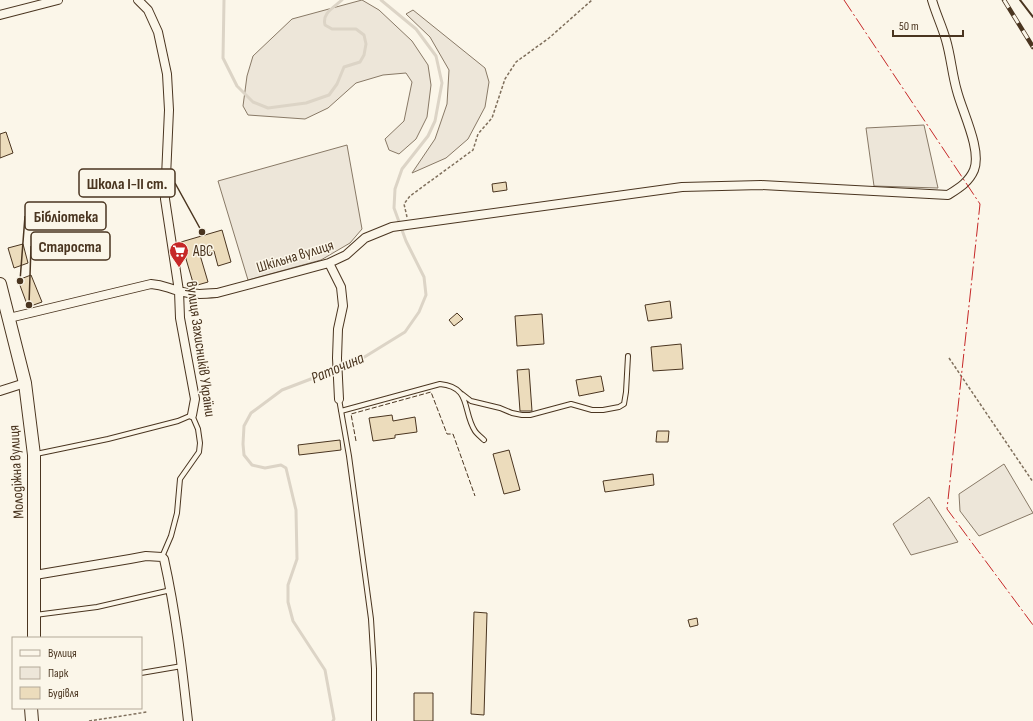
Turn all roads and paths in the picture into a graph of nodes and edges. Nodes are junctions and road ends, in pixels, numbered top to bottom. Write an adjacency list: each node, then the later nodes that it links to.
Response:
1 (58, 0): 5 (street)
2 (138, 0): 9 (street, вулиця Захисників України)
3 (592, 0): 6 (path)
4 (932, 0): 6 (street, Шкільна вулиця)
5 (0, 15)
6 (411, 224): 7 (street, Шкільна вулиця)
7 (329, 263): 9 (street, Шкільна вулиця); 16 (street)
8 (0, 284): 10 (street, Молодіжна вулиця)
9 (179, 291): 10 (street, Шкільна вулиця); 18 (street, вулиця Захисників України)
10 (9, 318): 13 (street, Молодіжна вулиця)
11 (628, 356): 15 (lane)
12 (949, 358): 21 (path)
13 (25, 383): 14 (street); 20 (street, Молодіжна вулиця)
14 (0, 391)
15 (462, 394): 17 (lane); 19 (lane)
16 (339, 399): 17 (lane)
17 (341, 411): 34 (lane)
18 (192, 415): 20 (lane); 22 (lane, вулиця Захисників України)
19 (484, 440)
20 (34, 455): 23 (street, Молодіжна вулиця)
21 (1033, 482)
22 (162, 557): 23 (street); 24 (street)
23 (35, 575): 25 (street, Молодіжна вулиця)
24 (171, 590): 25 (lane); 27 (street)
25 (34, 615): 26 (street, Молодіжна вулиця)
26 (34, 637)
27 (182, 666): 28 (lane); 33 (street)
28 (142, 673)
29 (31, 709): 31 (street)
30 (147, 712): 32 (path)
31 (32, 721)
32 (89, 721)
33 (188, 721)
34 (374, 721)

